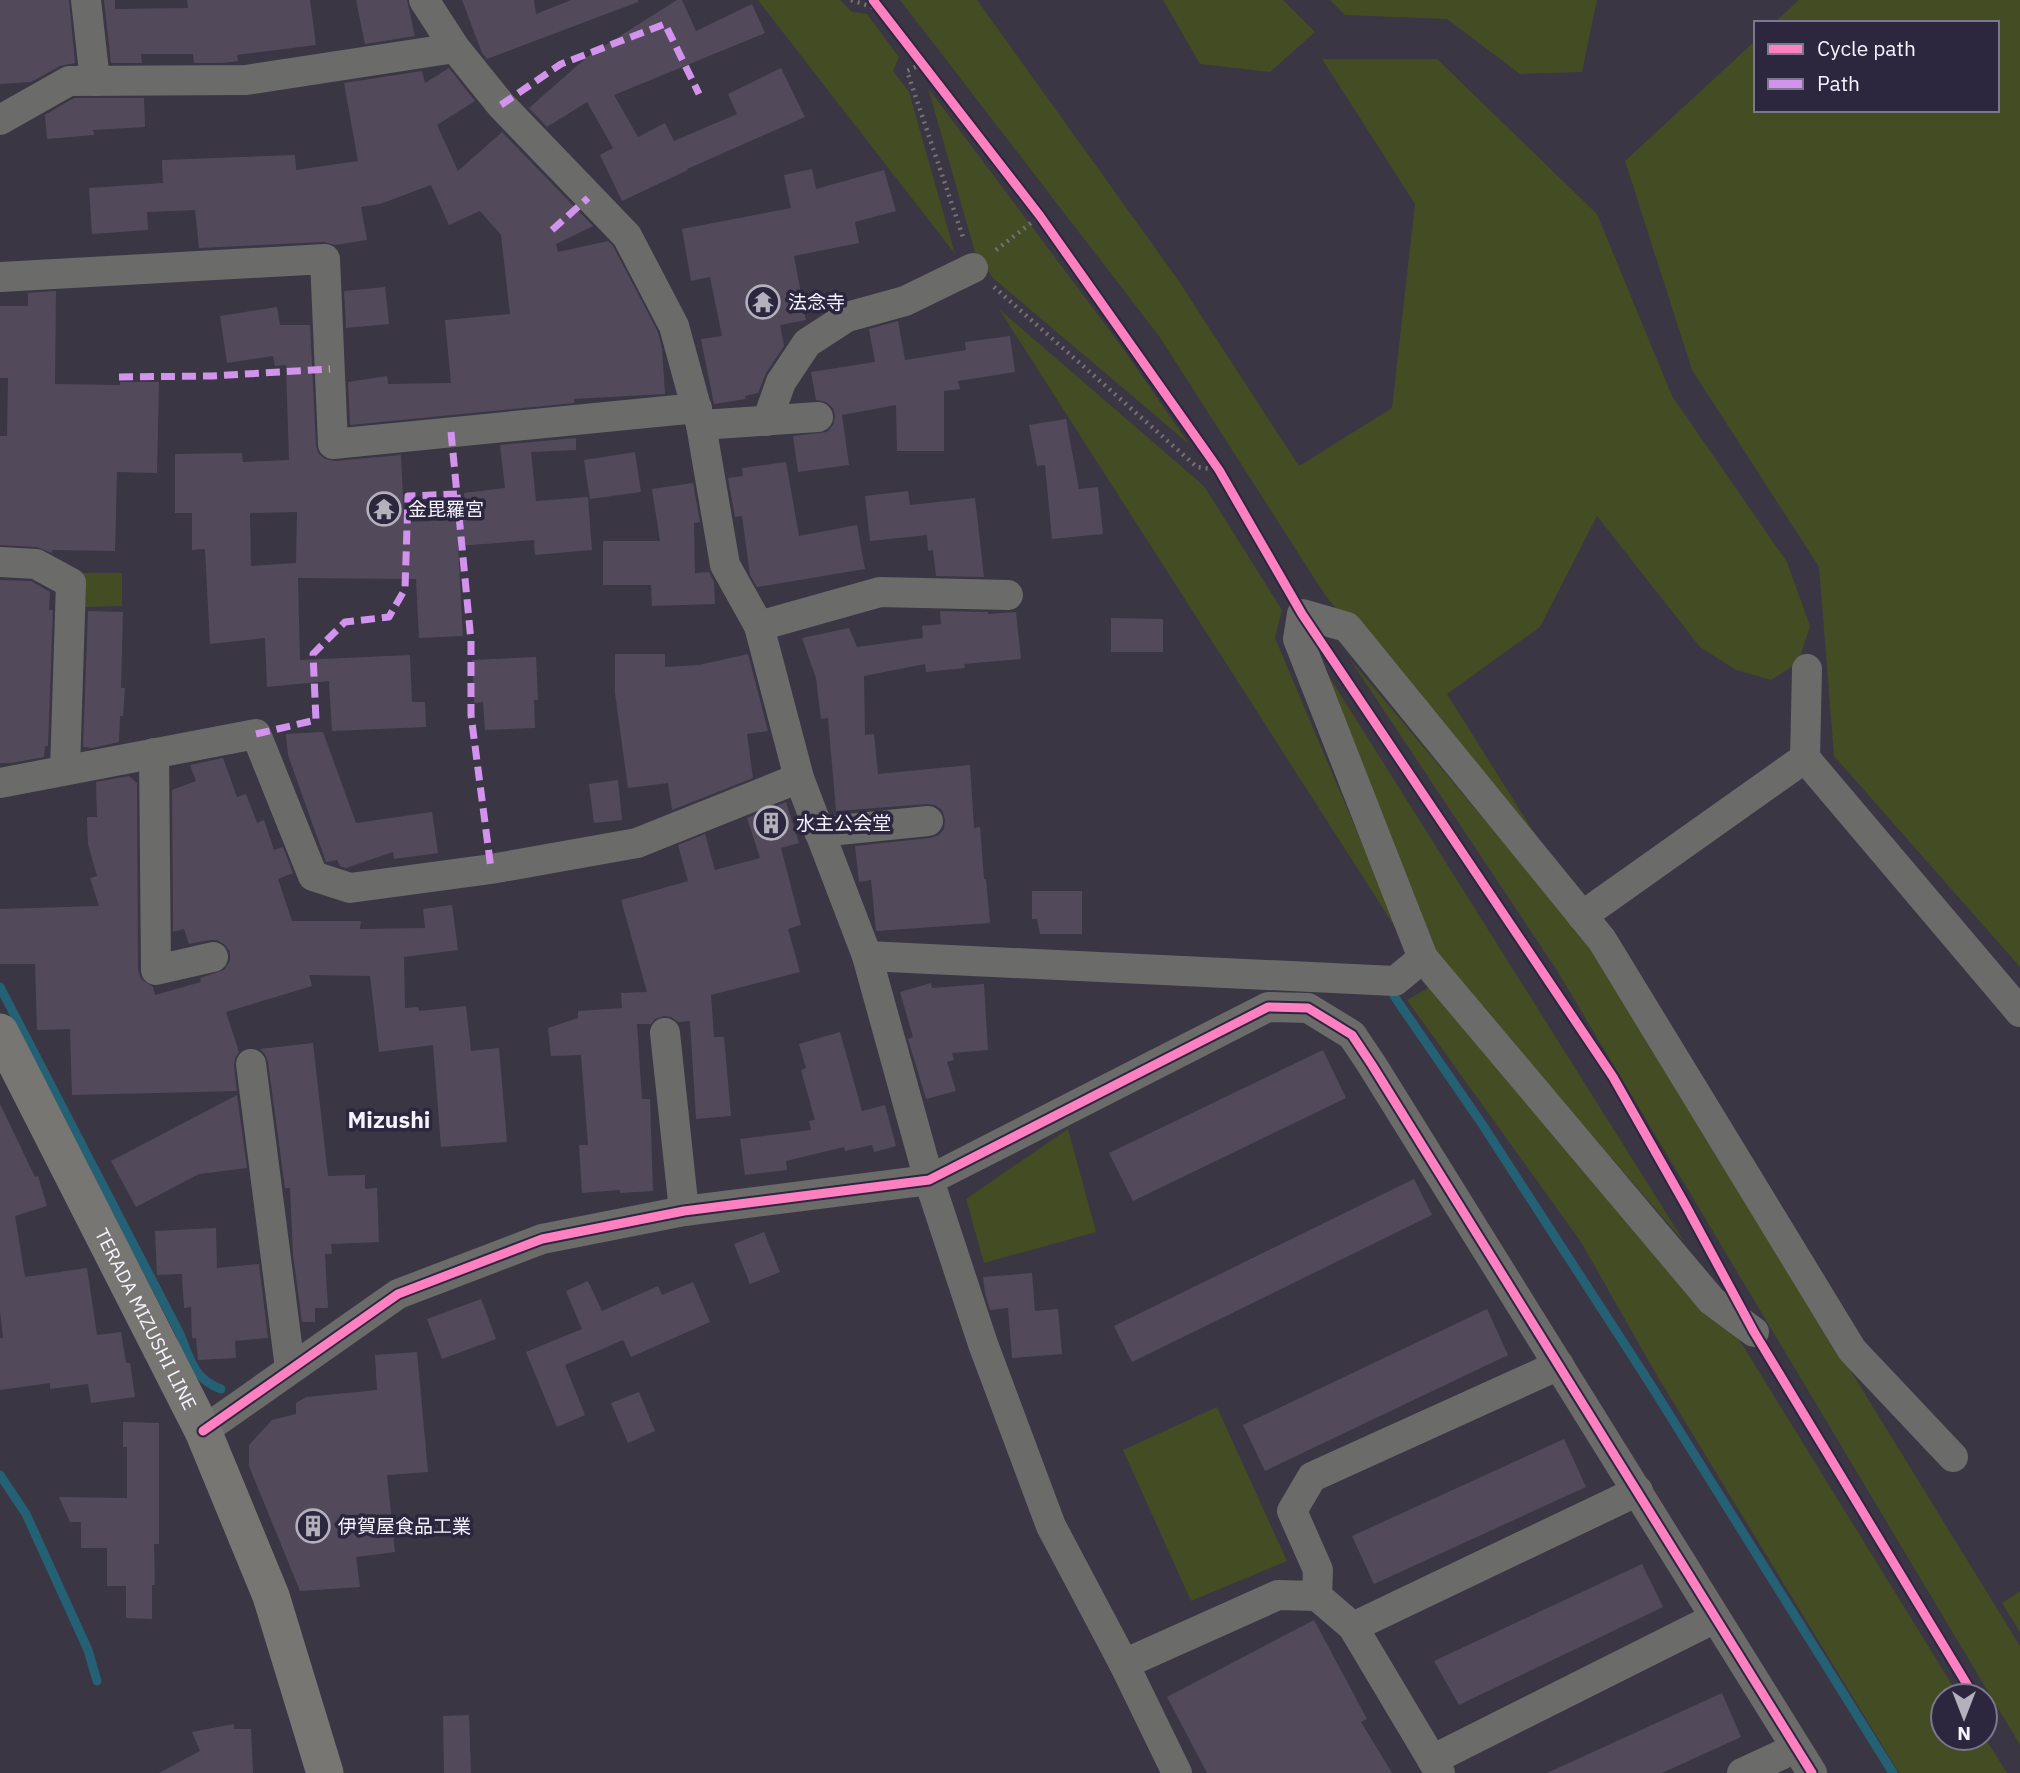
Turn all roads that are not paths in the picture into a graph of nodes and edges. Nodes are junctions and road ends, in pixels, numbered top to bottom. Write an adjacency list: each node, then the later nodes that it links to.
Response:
1 (86, 0): 4 (street)
2 (424, 0): 3 (street)
3 (455, 48): 4 (street); 8 (street)
4 (95, 81): 5 (street)
5 (0, 120)
6 (973, 268): 10 (street)
7 (0, 277): 8 (street)
8 (699, 416): 10 (street); 13 (street)
9 (818, 417): 10 (street)
10 (767, 421)
11 (0, 562): 17 (street)
12 (1008, 595): 13 (street)
13 (759, 626): 18 (street)
14 (1807, 669): 16 (street)
15 (154, 753): 17 (street); 18 (street); 24 (street)
16 (1805, 758): 22 (street); 26 (street)
17 (65, 770): 19 (street)
18 (799, 778): 21 (street)
19 (0, 783)
20 (928, 821): 21 (street)
21 (819, 832): 23 (street)
22 (1582, 916): 25 (street); 36 (street)
23 (867, 956): 25 (street); 30 (street)
24 (213, 957)
25 (1423, 958): 32 (street)
26 (2020, 1012)
27 (0, 1032): 35 (main road, TERADA MIZUSHI LINE)
28 (665, 1033): 31 (street)
29 (251, 1064): 34 (street)
30 (929, 1180): 31 (street); 33 (street); 41 (street)
31 (684, 1211): 34 (street)
32 (1754, 1332)
33 (1559, 1365): 37 (street); 38 (street)
34 (290, 1368): 35 (street)
35 (203, 1431): 44 (main road, TERADA MIZUSHI LINE)
36 (1953, 1457)
37 (1638, 1490): 39 (street); 40 (street)
38 (1317, 1596): 40 (street); 41 (street)
39 (1716, 1618): 42 (street); 43 (street)
40 (1353, 1627): 43 (street)
41 (1124, 1664): 45 (street)
42 (1796, 1748): 46 (street); 47 (street)
43 (1436, 1767)
44 (325, 1773)
45 (1177, 1773)
46 (1742, 1773)
47 (1812, 1773)

